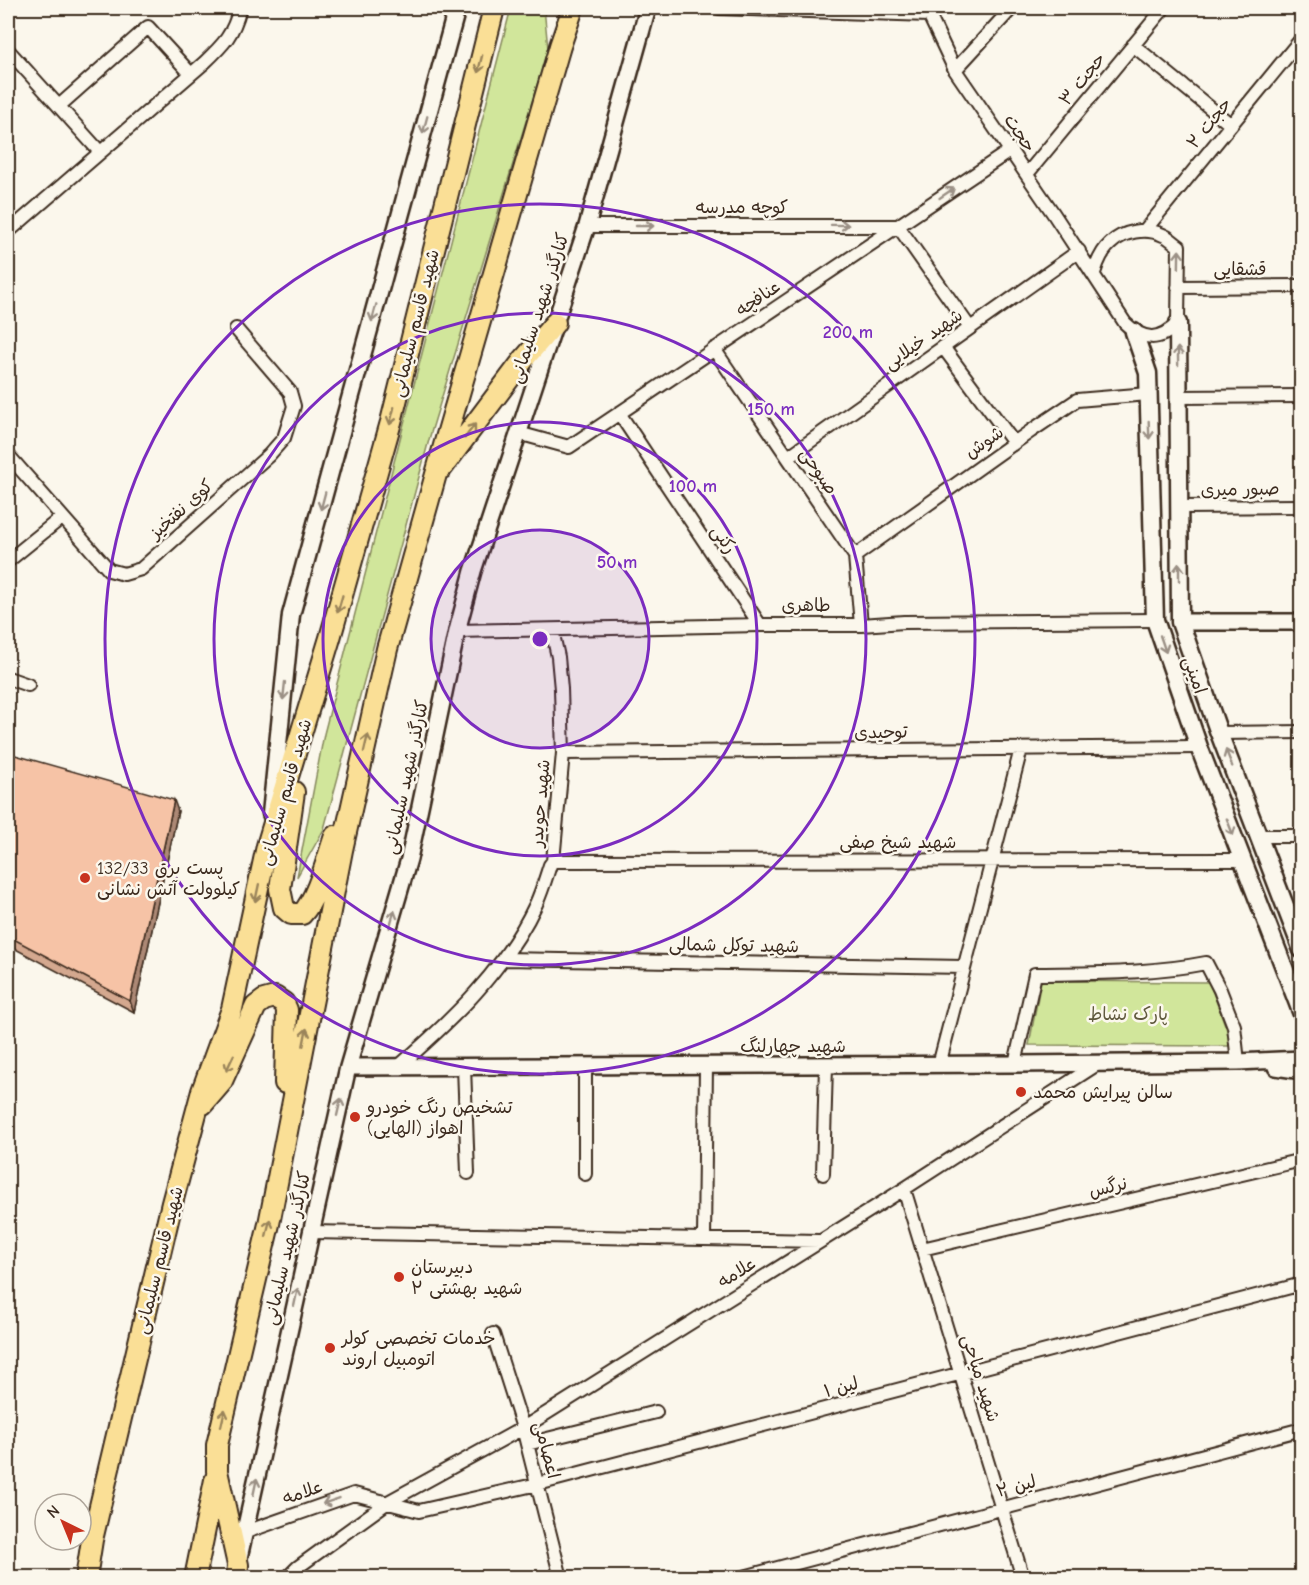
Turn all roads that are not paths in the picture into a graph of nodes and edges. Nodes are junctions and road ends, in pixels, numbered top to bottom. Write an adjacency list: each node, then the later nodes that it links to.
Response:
1 (240, 8): 16 (street)
2 (457, 8): 70 (main road, one-way to 70)
3 (494, 8): 61 (highway, شهید قاسم سلیمانی, one-way to 61)
4 (573, 8): 45 (highway)
5 (648, 8): 22 (street, کنارگذر شهید سلیمانی)
6 (719, 8): 7 (street)
7 (738, 8): 10 (street)
8 (1012, 8): 15 (street)
9 (1146, 8): 11 (street)
10 (928, 11): 15 (street, حجت)
11 (1160, 12): 12 (street, حجت ۳)
12 (1134, 45): 18 (street); 21 (street, حجت ۳)
13 (1299, 45): 18 (street, حجت ۲)
14 (8, 50): 17 (street)
15 (955, 70): 19 (street, حجت)
16 (191, 74): 17 (street); 20 (street)
17 (59, 106): 20 (street)
18 (1231, 125): 24 (street, حجت ۲)
19 (1011, 150): 21 (street, حجت); 23 (street, عنافچه, one-way to 19)
20 (100, 152): 25 (street)
21 (1027, 174): 26 (street, حجت)
22 (587, 226): 23 (street, کوچه مدرسه, one-way to 23); 30 (street, کنارگذر شهید سلیمانی)
23 (898, 226): 32 (street); 36 (street, عنافچه)
24 (1145, 231): 27 (street); 29 (street, one-way to 24)
25 (8, 232)
26 (1079, 251): 27 (street, حجت); 32 (street, شهید خیلایی)
27 (1094, 273): 34 (street)
28 (1302, 286): 29 (street, قشقایی)
29 (1178, 287): 31 (street)
30 (555, 323): 41 (street, کنارگذر شهید سلیمانی); 45 (highway, one-way to 30)
31 (1178, 323): 34 (street); 39 (main road, امینی, one-way to 31)
32 (970, 328): 35 (street, شهید خیلایی)
33 (236, 329): 49 (street, کوی نفتخیز)
34 (1134, 332): 37 (main road, امینی)
35 (943, 347): 42 (street); 44 (street, شهید خیلایی)
36 (714, 349): 40 (street, عنافچه); 44 (street, صبوحی)
37 (1148, 394): 42 (street, شوش); 47 (main road, امینی, one-way to 47)
38 (1302, 396): 39 (street)
39 (1178, 397): 48 (main road, امینی)
40 (619, 413): 41 (street, عنافچه); 56 (street, رکنی)
41 (518, 433): 58 (street, کنارگذر شهید سلیمانی)
42 (1014, 443): 50 (street, شوش)
43 (8, 455): 49 (street, کوی نفتخیز)
44 (788, 457): 50 (street, صبوحی)
45 (435, 478): 67 (highway, one-way to 45)
46 (1302, 506): 48 (street, صبور میری)
47 (1151, 507): 48 (main road); 52 (main road, امینی)
48 (1179, 507): 53 (main road, امینی, one-way to 48)
49 (62, 518): 51 (street)
50 (855, 556): 55 (street, صبوحی)
51 (8, 561)
52 (1155, 620): 53 (main road); 55 (street, طاهری); 64 (main road, امینی, one-way to 64)
53 (1180, 621): 54 (street); 62 (main road, امینی)
54 (1302, 622)
55 (861, 624): 56 (street, طاهری)
56 (760, 625): 57 (street, طاهری)
57 (552, 630): 58 (street, طاهری); 66 (street, شهید حویدر)
58 (457, 631): 86 (street, کنارگذر شهید سلیمانی, one-way to 58)
59 (8, 678): 60 (street)
60 (28, 685)
61 (303, 730): 67 (highway); 70 (highway, شهید قاسم سلیمانی)
62 (1219, 732): 63 (street); 68 (main road, امینی, one-way to 62)
63 (1302, 732)
64 (1199, 747): 65 (street, توحیدی); 72 (main road, امینی, one-way to 72)
65 (1021, 749): 66 (street, توحیدی); 71 (street)
66 (563, 753): 73 (street, شهید حویدر)
67 (359, 771): 95 (highway, one-way to 67)
68 (1258, 836): 69 (street); 74 (main road, امینی)
69 (1302, 836)
70 (267, 846): 90 (highway, شهید قاسم سلیمانی, one-way to 90)
71 (992, 860): 72 (street, شهید شیخ صفی); 73 (street, شهید شیخ صفی); 76 (street)
72 (1242, 860): 77 (main road, امینی)
73 (553, 861): 75 (street, شهید حویدر)
74 (1301, 945)
75 (504, 959): 76 (street, شهید توکل شمالی); 87 (street, شهید حویدر)
76 (964, 967): 83 (street)
77 (1302, 1014)
78 (1302, 1059): 79 (street)
79 (1238, 1062): 80 (street, شهید چهارلنگ); 81 (street); 89 (street)
80 (1098, 1063): 81 (street, شهید چهارلنگ); 96 (street, علامه)
81 (1015, 1064): 83 (street, شهید چهارلنگ)
82 (826, 1065): 83 (street, شهید چهارلنگ); 85 (street, شهید چهارلنگ); 94 (street)
83 (939, 1065)
84 (585, 1066): 85 (street, شهید چهارلنگ); 88 (street, شهید چهارلنگ); 93 (street)
85 (706, 1066): 98 (street)
86 (348, 1067): 87 (street, شهید چهارلنگ); 97 (street, کنارگذر شهید سلیمانی, one-way to 86)
87 (398, 1067): 88 (street, شهید چهارلنگ)
88 (464, 1067): 92 (street)
89 (1302, 1071)
90 (196, 1112): 95 (highway, one-way to 90); 114 (highway, شهید قاسم سلیمانی)
91 (1302, 1160): 100 (street, نرگس)
92 (468, 1173)
93 (585, 1174)
94 (823, 1174)
95 (278, 1176): 108 (highway, one-way to 95)
96 (904, 1189): 99 (street, علامه); 100 (street, شهید میاحی)
97 (311, 1232): 98 (street); 112 (street, کنارگذر شهید سلیمانی, one-way to 97)
98 (704, 1239): 99 (street)
99 (820, 1241): 105 (street, علامه)
100 (922, 1249): 103 (street, شهید میاحی)
101 (1302, 1284): 103 (street, لین ۱)
102 (493, 1334): 105 (street, اعصامی)
103 (961, 1374): 109 (street, لین ۱); 111 (street, شهید میاحی)
104 (656, 1412): 107 (street)
105 (523, 1428): 107 (street, اعصامی); 110 (street, علامه)
106 (1302, 1429): 111 (street, لین ۲)
107 (527, 1444): 109 (street, اعصامی)
108 (217, 1471): 112 (highway); 115 (highway)
109 (538, 1484): 110 (street, لین ۱); 117 (street, اعصامی)
110 (388, 1502): 112 (street, علامه, one-way to 112); 116 (street, علامه)
111 (1002, 1508): 118 (street, لین ۲); 119 (street, شهید میاحی)
112 (239, 1534): 113 (highway)
113 (237, 1571)
114 (86, 1578)
115 (195, 1578)
116 (287, 1578)
117 (561, 1578)
118 (740, 1578)
119 (1023, 1578)

